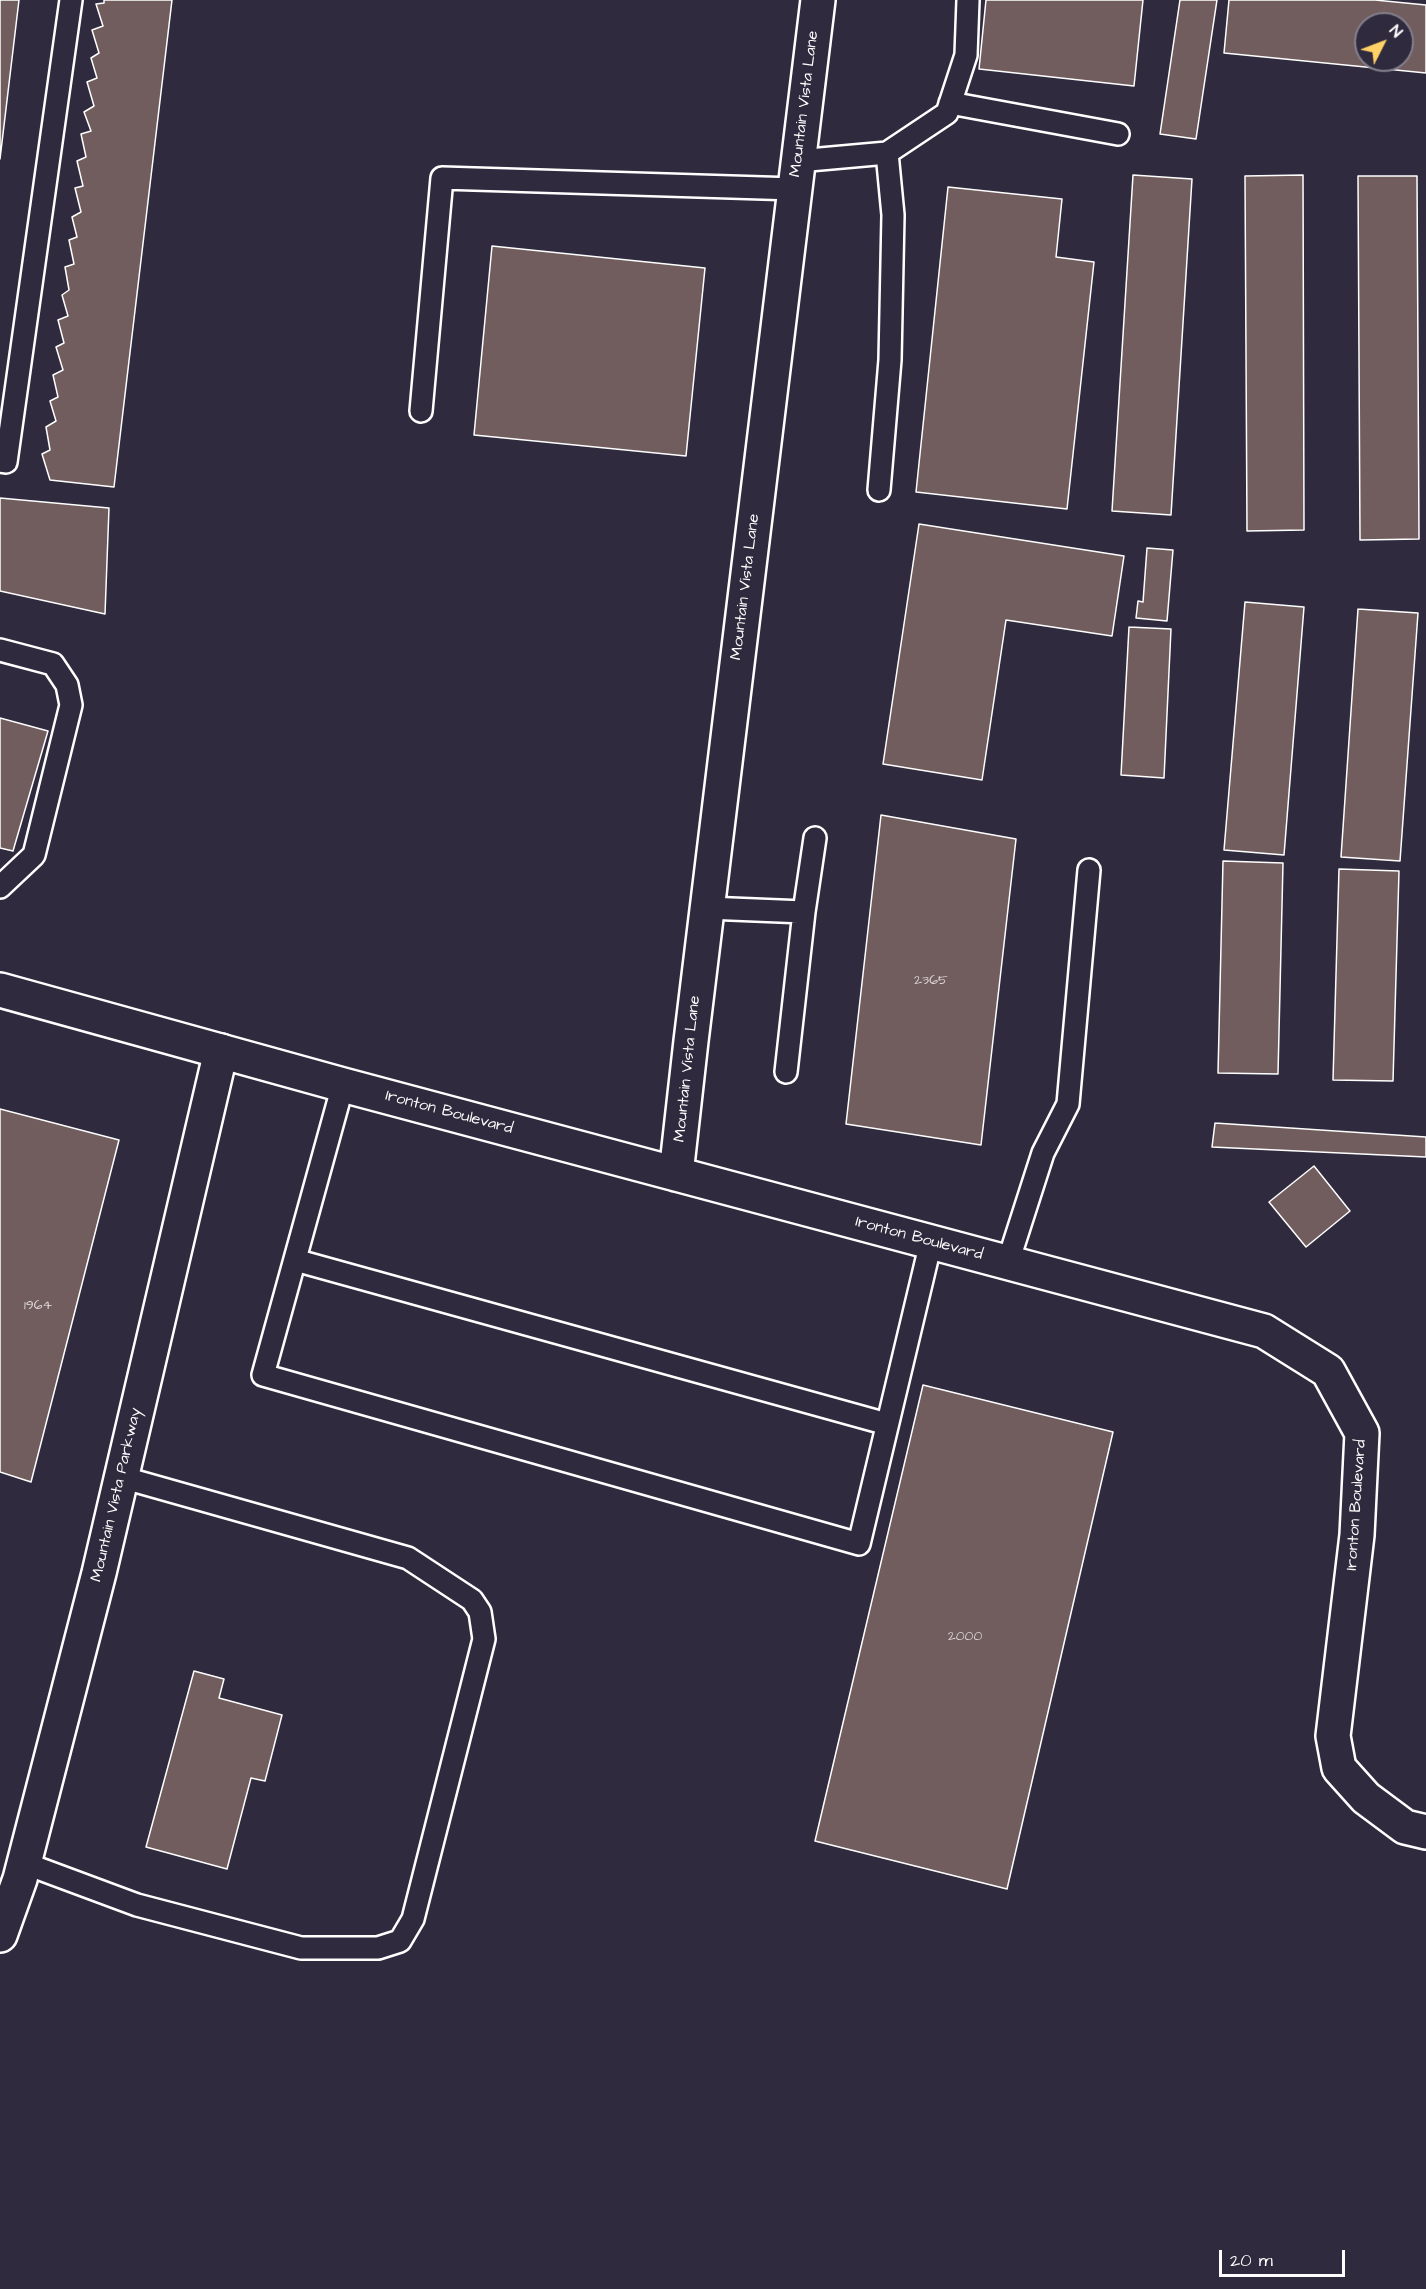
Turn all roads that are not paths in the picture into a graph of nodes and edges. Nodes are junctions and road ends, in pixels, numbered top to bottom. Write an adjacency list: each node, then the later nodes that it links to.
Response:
1 (71, 0): 9 (lane)
2 (818, 0): 7 (street, Mountain Vista Lane)
3 (968, 0): 4 (lane)
4 (950, 104): 5 (lane); 6 (lane)
5 (1118, 134)
6 (887, 153): 7 (lane); 10 (lane)
7 (797, 175): 8 (lane); 15 (street, Mountain Vista Lane)
8 (421, 411)
9 (0, 461)
10 (879, 490)
11 (0, 650): 14 (lane)
12 (814, 838): 16 (lane)
13 (1089, 870): 24 (lane)
14 (0, 887)
15 (707, 908): 16 (lane); 21 (street, Mountain Vista Lane)
16 (804, 912): 19 (lane)
17 (0, 990): 18 (street, Ironton Boulevard)
18 (221, 1051): 20 (street, Ironton Boulevard); 26 (street, Mountain Vista Parkway)
19 (786, 1072)
20 (344, 1085): 21 (street, Ironton Boulevard); 23 (lane)
21 (676, 1174): 22 (street, Ironton Boulevard)
22 (931, 1242): 24 (street, Ironton Boulevard); 25 (lane)
23 (295, 1260): 25 (lane); 25 (lane)
24 (1008, 1263): 27 (street, Ironton Boulevard)
25 (887, 1424)
26 (121, 1477): 28 (street, Mountain Vista Parkway); 28 (lane)
27 (1426, 1832)
28 (24, 1863): 29 (street, Mountain Vista Parkway)
29 (0, 1935)

